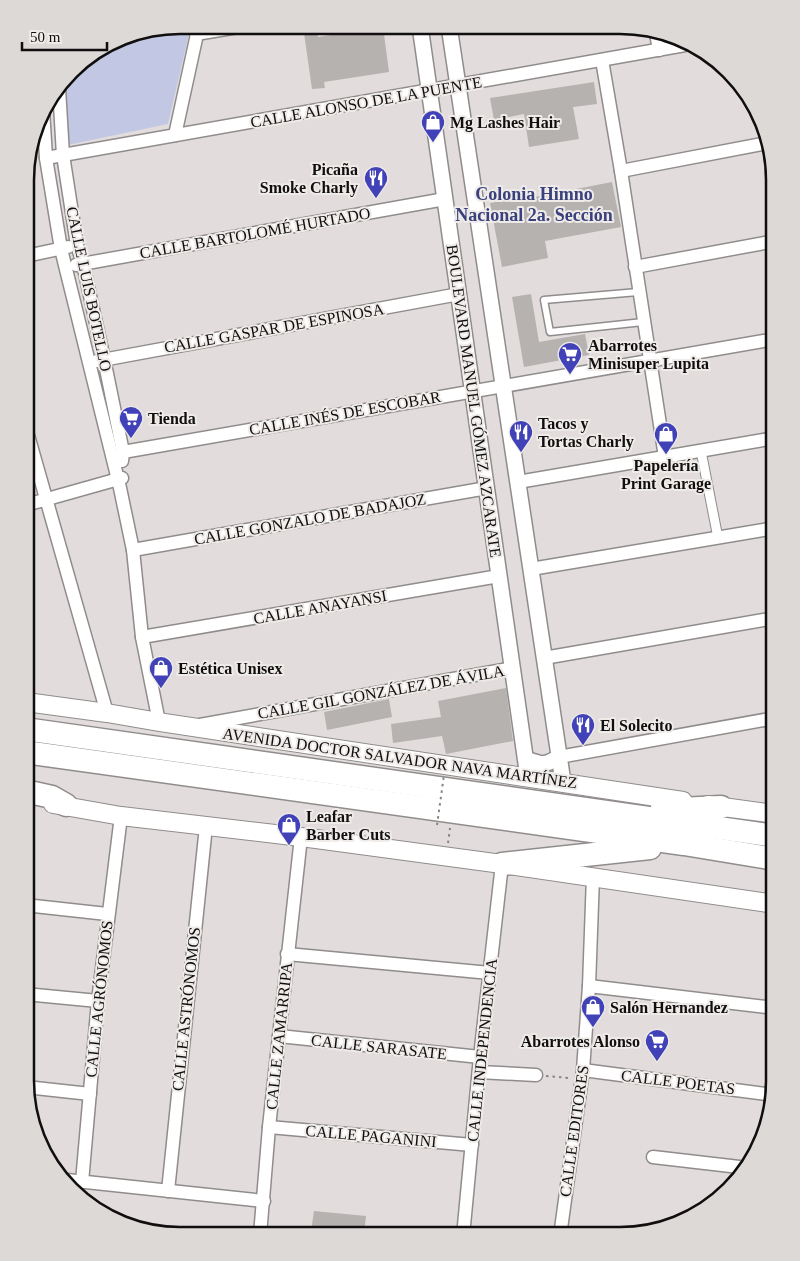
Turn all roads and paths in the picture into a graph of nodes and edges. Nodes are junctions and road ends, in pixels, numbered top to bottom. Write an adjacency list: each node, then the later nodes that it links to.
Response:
1 (196, 34): 12 (street)
2 (421, 34): 9 (street, BOULEVARD MANUEL GÓMEZ AZCARATE)
3 (450, 34): 8 (street, BOULEVARD MANUEL GÓMEZ AZCARATE)
4 (657, 39): 6 (street)
5 (679, 46): 6 (street, CALLE ALONSO DE LA PUENTE)
6 (659, 50): 7 (street, CALLE ALONSO DE LA PUENTE)
7 (602, 60): 8 (street, CALLE ALONSO DE LA PUENTE); 16 (street)
8 (458, 85): 9 (street, CALLE ALONSO DE LA PUENTE); 32 (street, BOULEVARD MANUEL GÓMEZ AZCARATE)
9 (429, 90): 12 (street, CALLE ALONSO DE LA PUENTE); 17 (street, BOULEVARD MANUEL GÓMEZ AZCARATE)
10 (60, 97): 14 (street, CALLE LUIS BOTELLO)
11 (44, 127): 15 (street, CALLE LUIS BOTELLO)
12 (175, 135): 14 (street, CALLE ALONSO DE LA PUENTE)
13 (761, 144): 16 (street)
14 (63, 155): 15 (street, CALLE ALONSO DE LA PUENTE); 19 (street, CALLE LUIS BOTELLO)
15 (46, 158): 20 (street, CALLE LUIS BOTELLO)
16 (621, 171): 23 (street)
17 (445, 200): 22 (street, CALLE BARTOLOMÉ HURTADO); 26 (street, BOULEVARD MANUEL GÓMEZ AZCARATE)
18 (766, 243): 23 (street)
19 (78, 246): 20 (street); 22 (street, CALLE LUIS BOTELLO)
20 (61, 249): 21 (street); 24 (street, CALLE LUIS BOTELLO)
21 (34, 254)
22 (83, 264): 24 (street, CALLE BARTOLOMÉ HURTADO); 29 (street, CALLE LUIS BOTELLO)
23 (635, 267): 25 (street)
24 (66, 268): 31 (street, CALLE LUIS BOTELLO)
25 (638, 292): 27 (street); 27 (lane)
26 (458, 294): 29 (street, CALLE GASPAR DE ESPINOSA); 33 (street, BOULEVARD MANUEL GÓMEZ AZCARATE)
27 (643, 322): 30 (street)
28 (766, 340): 30 (street, CALLE INÉS DE ESCOBAR)
29 (104, 360): 31 (street, CALLE GASPAR DE ESPINOSA); 36 (street, CALLE LUIS BOTELLO)
30 (649, 360): 32 (street, CALLE INÉS DE ESCOBAR); 38 (street)
31 (90, 364): 39 (street, CALLE LUIS BOTELLO)
32 (503, 386): 33 (street, CALLE INÉS DE ESCOBAR); 40 (street, BOULEVARD MANUEL GÓMEZ AZCARATE)
33 (473, 391): 36 (street, CALLE INÉS DE ESCOBAR); 41 (street, BOULEVARD MANUEL GÓMEZ AZCARATE)
34 (766, 440): 35 (street)
35 (701, 451): 38 (street); 45 (street)
36 (123, 452): 39 (street, CALLE LUIS BOTELLO)
37 (34, 456): 42 (street)
38 (664, 457): 40 (street)
39 (120, 482): 42 (street); 46 (street, CALLE LUIS BOTELLO)
40 (518, 482): 47 (street, BOULEVARD MANUEL GÓMEZ AZCARATE)
41 (487, 488): 46 (street, CALLE GONZALO DE BADAJOZ); 48 (street, BOULEVARD MANUEL GÓMEZ AZCARATE)
42 (46, 499): 43 (street); 54 (street)
43 (34, 503)
44 (766, 530): 45 (street)
45 (718, 538): 47 (street)
46 (133, 550): 50 (street, CALLE LUIS BOTELLO)
47 (531, 569): 51 (street, BOULEVARD MANUEL GÓMEZ AZCARATE)
48 (499, 576): 50 (street, CALLE ANAYANSI); 52 (street, BOULEVARD MANUEL GÓMEZ AZCARATE)
49 (766, 620): 51 (street)
50 (142, 637): 56 (street, CALLE LUIS BOTELLO)
51 (544, 658): 60 (street, BOULEVARD MANUEL GÓMEZ AZCARATE)
52 (513, 668): 57 (street, CALLE GIL GONZÁLEZ DE ÁVILA); 61 (street, BOULEVARD MANUEL GÓMEZ AZCARATE)
53 (34, 703): 54 (main road, AVENIDA DOCTOR SALVADOR NAVA MARTÍNEZ)
54 (107, 713): 56 (main road, AVENIDA DOCTOR SALVADOR NAVA MARTÍNEZ)
55 (766, 720): 60 (street)
56 (159, 722): 57 (main road, AVENIDA DOCTOR SALVADOR NAVA MARTÍNEZ)
57 (191, 727): 63 (main road, AVENIDA DOCTOR SALVADOR NAVA MARTÍNEZ)
58 (34, 730): 66 (highway, AVENIDA DOCTOR SALVADOR NAVA MARTÍNEZ)
59 (34, 753): 76 (highway)
60 (559, 757): 61 (street); 64 (street, BOULEVARD MANUEL GÓMEZ AZCARATE)
61 (526, 759): 63 (street, BOULEVARD MANUEL GÓMEZ AZCARATE)
62 (444, 776): 72 (path, bridge)
63 (528, 777): 64 (main road, AVENIDA DOCTOR SALVADOR NAVA MARTÍNEZ)
64 (563, 782): 69 (main road, AVENIDA DOCTOR SALVADOR NAVA MARTÍNEZ)
65 (34, 793): 68 (highway)
66 (511, 798): 69 (highway); 74 (highway, AVENIDA DOCTOR SALVADOR NAVA MARTÍNEZ)
67 (34, 801): 68 (main road)
68 (66, 805): 71 (main road)
69 (720, 807): 70 (main road, AVENIDA DOCTOR SALVADOR NAVA MARTÍNEZ)
70 (766, 813)
71 (121, 816): 73 (main road); 82 (street, CALLE AGRÓNOMOS)
72 (437, 825)
73 (206, 826): 75 (main road); 103 (street, CALLE ASTRÓNOMOS)
74 (766, 835)
75 (301, 837): 78 (main road); 83 (street, CALLE ZAMARRIPA)
76 (684, 844): 77 (highway); 78 (highway)
77 (766, 858)
78 (502, 864): 79 (main road); 84 (street, CALLE INDEPENDENCIA)
79 (593, 876): 80 (main road); 85 (street, CALLE EDITORES)
80 (766, 903)
81 (34, 906): 82 (street)
82 (107, 914): 87 (street, CALLE AGRÓNOMOS)
83 (287, 954): 84 (street); 89 (street, CALLE ZAMARRIPA)
84 (490, 973): 90 (street, CALLE INDEPENDENCIA)
85 (589, 986): 88 (street); 92 (street, CALLE EDITORES)
86 (34, 995): 87 (street)
87 (98, 1001): 96 (street, CALLE AGRÓNOMOS)
88 (766, 1007)
89 (278, 1036): 90 (street, CALLE SARASATE); 97 (street, CALLE ZAMARRIPA)
90 (480, 1057): 91 (street, CALLE INDEPENDENCIA)
91 (479, 1072): 93 (street); 98 (street, CALLE INDEPENDENCIA)
92 (582, 1074): 93 (path); 95 (street, CALLE POETAS); 107 (street, CALLE EDITORES)
93 (536, 1075)
94 (34, 1088): 96 (street)
95 (766, 1093)
96 (90, 1094): 102 (street, CALLE AGRÓNOMOS)
97 (269, 1127): 98 (street, CALLE PAGANINI); 104 (street, CALLE ZAMARRIPA)
98 (472, 1145): 106 (street, CALLE INDEPENDENCIA)
99 (653, 1157): 100 (street)
100 (738, 1167)
101 (74, 1181): 102 (street)
102 (82, 1182): 103 (street)
103 (168, 1191): 104 (street)
104 (264, 1201): 105 (street, CALLE ZAMARRIPA)
105 (261, 1227)
106 (464, 1227)
107 (561, 1227)

